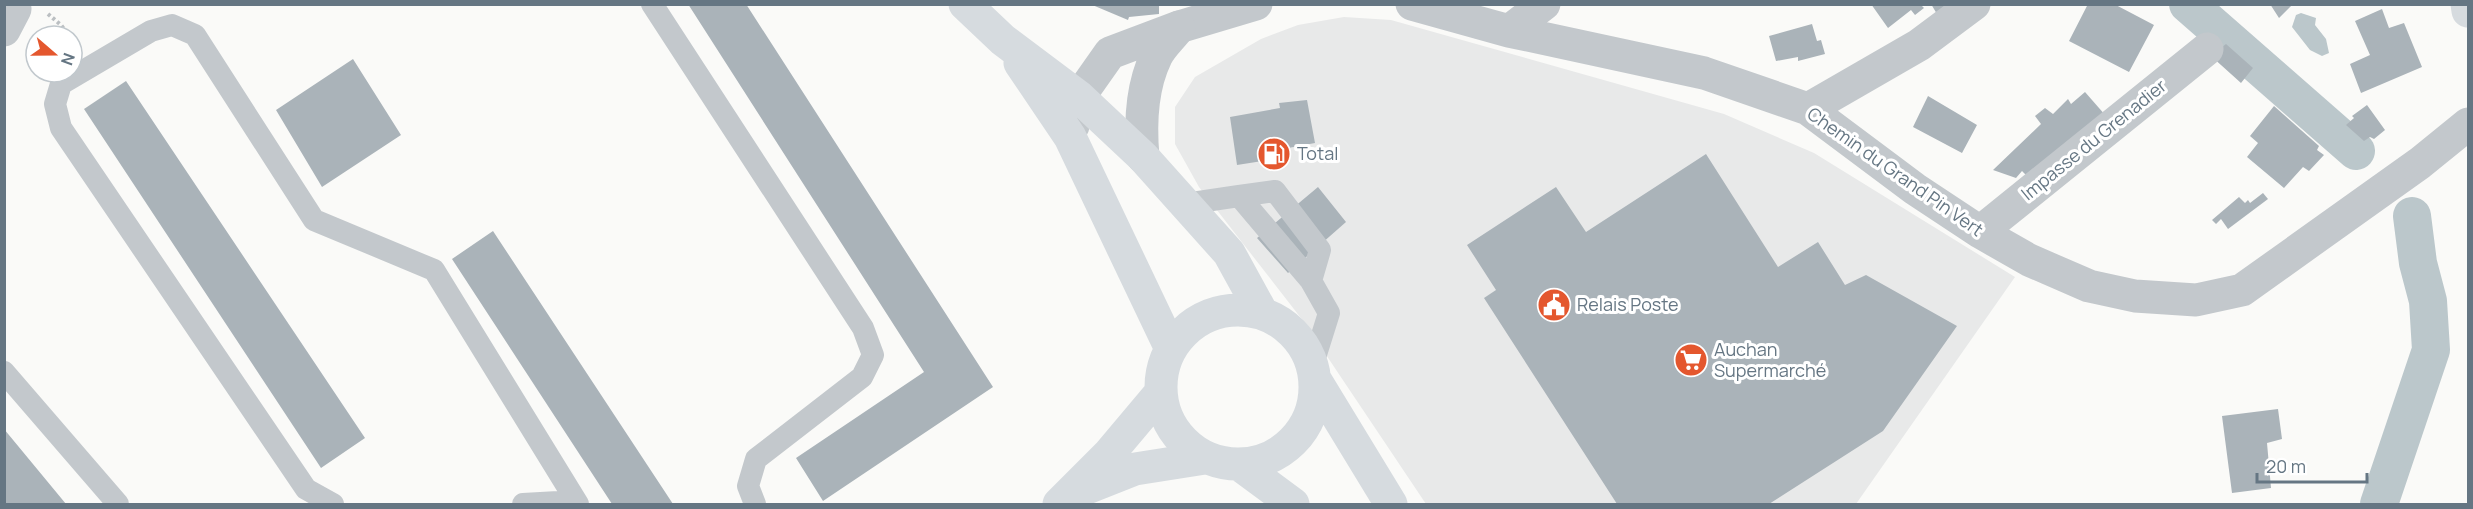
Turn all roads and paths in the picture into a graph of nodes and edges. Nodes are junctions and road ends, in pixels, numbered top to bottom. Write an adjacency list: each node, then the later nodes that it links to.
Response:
1 (652, 4): 38 (lane)
2 (965, 4): 14 (main road)
3 (1256, 4): 11 (street)
4 (1412, 4): 13 (street, Chemin du Grand Pin Vert)
5 (1544, 4): 13 (street)
6 (1974, 4): 17 (street)
7 (2467, 4): 9 (main road)
8 (29, 8): 10 (path); 12 (street)
9 (2469, 11)
10 (59, 24)
11 (1179, 27): 16 (street); 20 (street)
12 (4, 30)
13 (1509, 31): 17 (street, Chemin du Grand Pin Vert)
14 (1004, 40): 16 (main road); 19 (main road)
15 (2207, 49): 23 (street, Impasse du Grenadier)
16 (1079, 97): 19 (street); 20 (main road)
17 (1808, 109): 23 (street, Chemin du Grand Pin Vert)
18 (2469, 124): 23 (street, Chemin du Grand Pin Vert)
19 (1070, 137): 26 (main road)
20 (1143, 157): 22 (main road)
21 (1239, 196): 22 (lane); 24 (lane); 24 (lane)
22 (1185, 204): 25 (main road)
23 (1980, 232)
24 (1311, 281): 28 (lane)
25 (1262, 313): 26 (main road); 28 (main road)
26 (1171, 349): 29 (main road)
27 (4, 372): 35 (lane)
28 (1314, 372): 31 (main road); 34 (main road)
29 (1161, 392): 30 (main road); 32 (main road)
30 (1204, 458): 31 (main road); 32 (main road)
31 (1240, 465): 39 (main road)
32 (1065, 499)
33 (577, 502): 36 (lane); 37 (lane)
34 (1392, 502)
35 (118, 504)
36 (333, 504)
37 (523, 504)
38 (755, 504)
39 (1293, 504)

